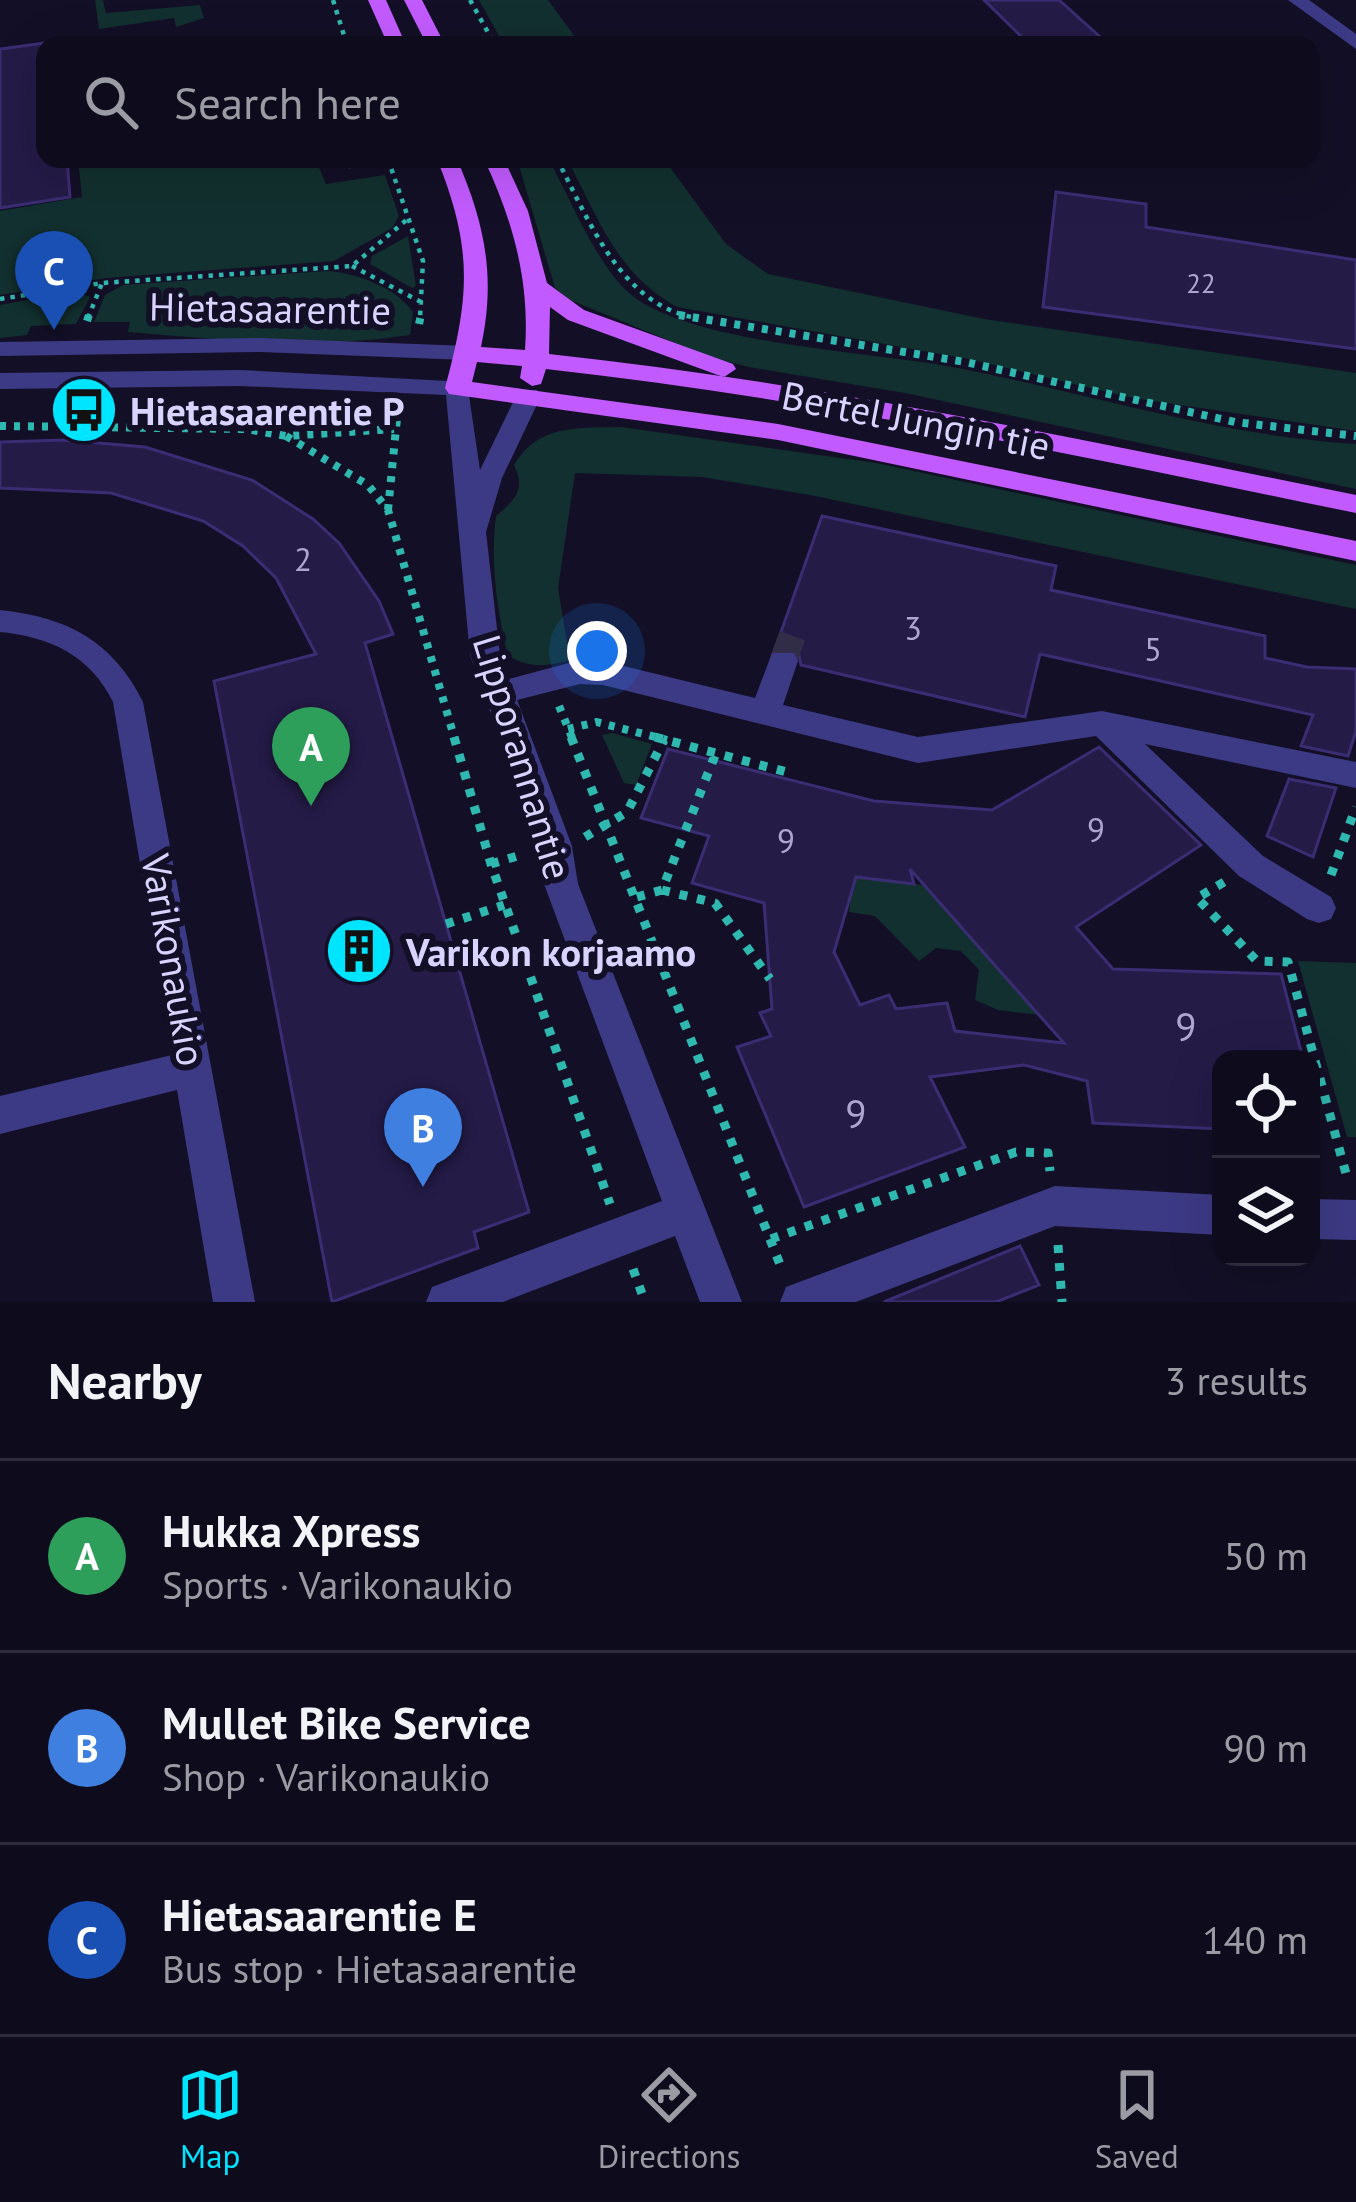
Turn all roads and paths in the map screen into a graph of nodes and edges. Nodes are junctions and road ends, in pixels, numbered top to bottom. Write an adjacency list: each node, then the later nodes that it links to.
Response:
1 (333, 0): 6 (path)
2 (377, 0): 7 (main road)
3 (413, 0): 8 (main road)
4 (470, 0): 9 (path)
5 (1297, 0): 10 (street)
6 (344, 36)
7 (393, 36)
8 (431, 36)
9 (490, 36)
10 (1356, 44)
11 (450, 168): 22 (main road)
12 (498, 168): 17 (main road)
13 (562, 168): 33 (path)
14 (410, 218): 15 (path)
15 (352, 266): 16 (path); 19 (path)
16 (102, 283): 18 (path); 20 (path)
17 (536, 285): 23 (main road); 27 (main road)
18 (0, 299)
19 (426, 304)
20 (84, 328)
21 (0, 350): 22 (street, Hietasaarentie)
22 (467, 353): 23 (main road, Bertel Jungin tie); 25 (main road)
23 (537, 359): 26 (main road); 27 (main road, Bertel Jungin tie)
24 (0, 381): 25 (street, Hietasaarentie)
25 (458, 388): 26 (main road, Bertel Jungin tie); 35 (street, Lipporannantie)
26 (528, 396): 35 (street, Lipporannantie); 36 (main road, Bertel Jungin tie)
27 (881, 408): 34 (main road, Bertel Jungin tie)
28 (84, 410): 30 (path)
29 (0, 426): 30 (path)
30 (77, 427): 32 (path)
31 (394, 429): 32 (path)
32 (286, 436): 53 (path)
33 (1356, 436)
34 (1356, 504)
35 (472, 543): 40 (street, Lipporannantie)
36 (1356, 551)
37 (0, 621): 57 (street, Varikonaukio)
38 (783, 661): 41 (street)
39 (548, 679): 40 (street); 41 (street); 43 (path)
40 (499, 693): 60 (street, Lipporannantie)
41 (765, 713): 42 (street)
42 (1102, 723): 47 (street); 50 (street)
43 (568, 729): 44 (path); 49 (path)
44 (664, 740): 45 (path); 49 (path)
45 (716, 754): 46 (path); 51 (path)
46 (794, 774)
47 (1356, 775)
48 (1356, 807): 54 (path)
49 (610, 830): 52 (path)
50 (1251, 866): 54 (street); 59 (path)
51 (662, 890): 52 (path); 56 (path)
52 (637, 898): 65 (path)
53 (504, 905): 55 (path); 63 (path)
54 (1319, 908)
55 (446, 923)
56 (770, 979)
57 (193, 1068): 58 (street); 66 (street, Varikonaukio)
58 (0, 1115)
59 (1353, 1204): 62 (street)
60 (686, 1211): 63 (street); 69 (street, Lipporannantie)
61 (1212, 1215): 65 (street)
62 (1320, 1216)
63 (621, 1236): 64 (street); 68 (path)
64 (526, 1288): 67 (street)
65 (794, 1292)
66 (234, 1302)
67 (447, 1302)
68 (645, 1302)
69 (721, 1302)

